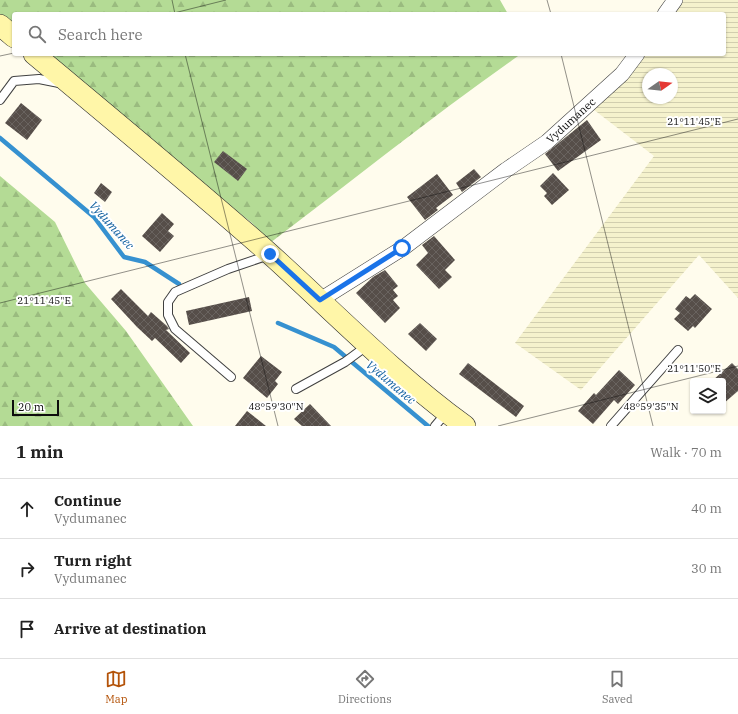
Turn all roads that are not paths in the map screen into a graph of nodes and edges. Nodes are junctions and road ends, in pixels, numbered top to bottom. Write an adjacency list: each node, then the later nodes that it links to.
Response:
1 (675, 0): 2 (street)
2 (666, 12)
3 (0, 25): 4 (main road)
4 (12, 35)
5 (36, 56): 7 (main road)
6 (636, 56): 10 (street, Vydumanec)
7 (70, 84): 8 (lane); 9 (main road)
8 (0, 100)
9 (270, 254): 10 (main road); 13 (lane)
10 (320, 300): 11 (main road)
11 (363, 349): 14 (lane); 15 (main road)
12 (678, 350): 17 (lane)
13 (231, 377)
14 (296, 389)
15 (439, 421): 16 (main road)
16 (465, 426)
17 (611, 426)

